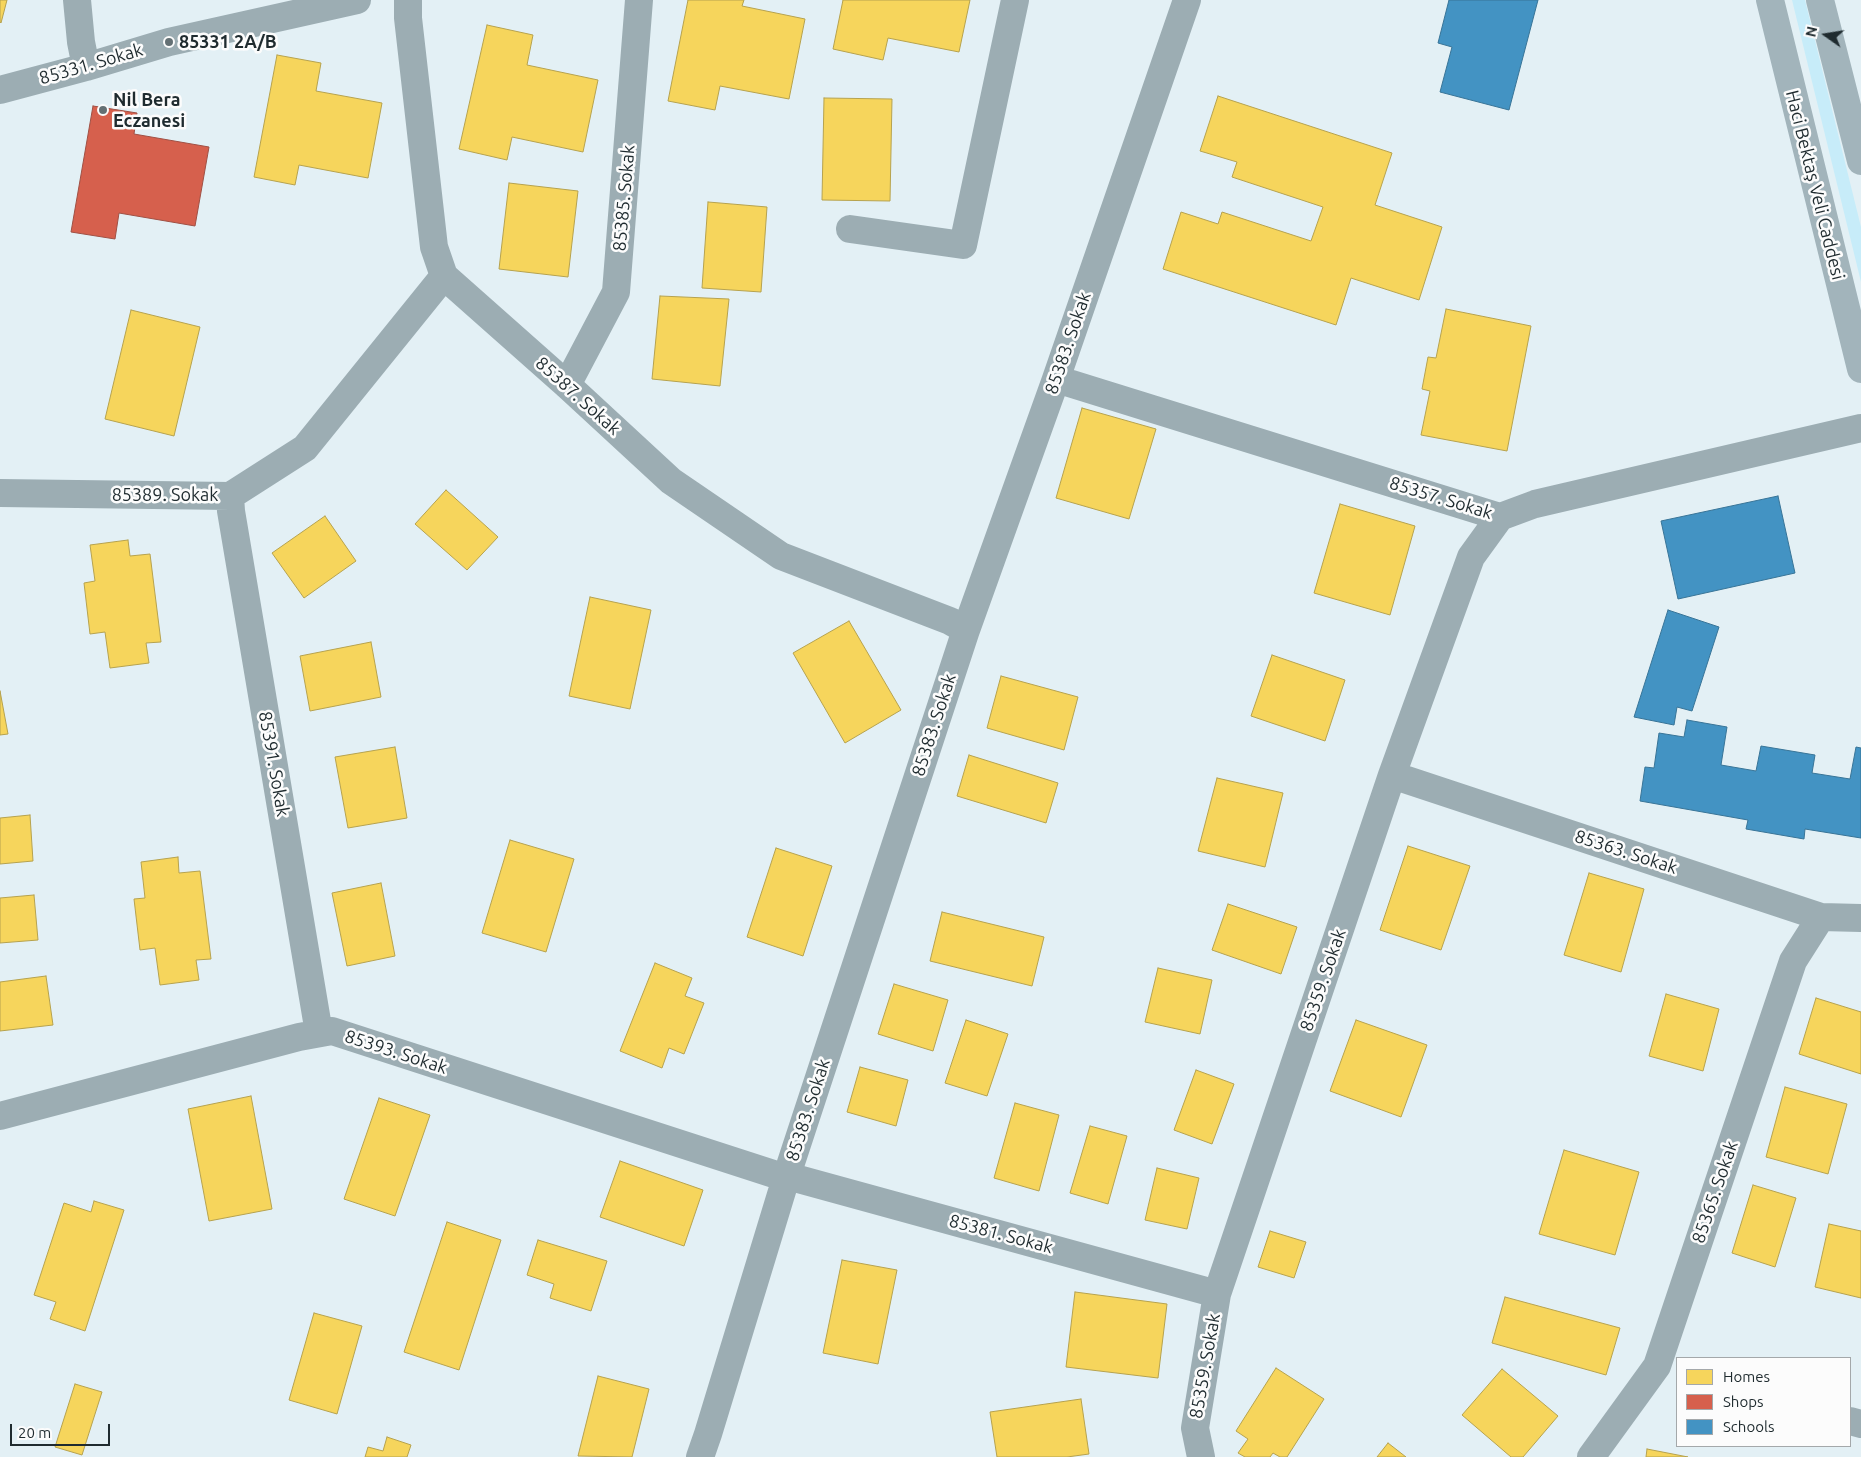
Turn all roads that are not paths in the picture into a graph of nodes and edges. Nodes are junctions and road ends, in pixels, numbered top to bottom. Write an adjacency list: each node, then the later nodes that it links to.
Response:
1 (77, 0): 9 (street)
2 (358, 0): 9 (street, 85331. Sokak)
3 (408, 0): 13 (street)
4 (639, 0): 16 (street, 85385. Sokak)
5 (1015, 0): 12 (street)
6 (1187, 0): 15 (street, 85383. Sokak)
7 (1770, 0): 14 (main road, Haci Bektaş Veli Caddesi)
8 (1820, 0): 11 (main road)
9 (86, 67): 10 (street, 85331. Sokak)
10 (0, 90)
11 (1861, 161)
12 (850, 228)
13 (444, 276): 16 (street, 85387. Sokak); 19 (street, 85389. Sokak)
14 (1861, 369)
15 (1056, 379): 20 (street, 85357. Sokak); 21 (street, 85383. Sokak)
16 (567, 385): 21 (street, 85387. Sokak)
17 (1861, 428): 20 (street, 85357. Sokak)
18 (0, 493): 19 (street, 85389. Sokak)
19 (230, 496): 25 (street, 85391. Sokak)
20 (1500, 517): 22 (street, 85359. Sokak)
21 (966, 630): 27 (street, 85383. Sokak)
22 (1392, 775): 23 (street, 85363. Sokak); 28 (street, 85359. Sokak)
23 (1821, 917): 24 (street, 85363. Sokak); 29 (street, 85365. Sokak)
24 (1861, 918)
25 (319, 1033): 26 (street, 85393. Sokak); 27 (street, 85393. Sokak)
26 (0, 1116)
27 (786, 1178): 28 (street, 85381. Sokak); 30 (street, 85383. Sokak)
28 (1217, 1294): 31 (street, 85359. Sokak)
29 (1667, 1369): 32 (street, 85365. Sokak)
30 (706, 1449)
31 (1201, 1457)
32 (1591, 1457)

